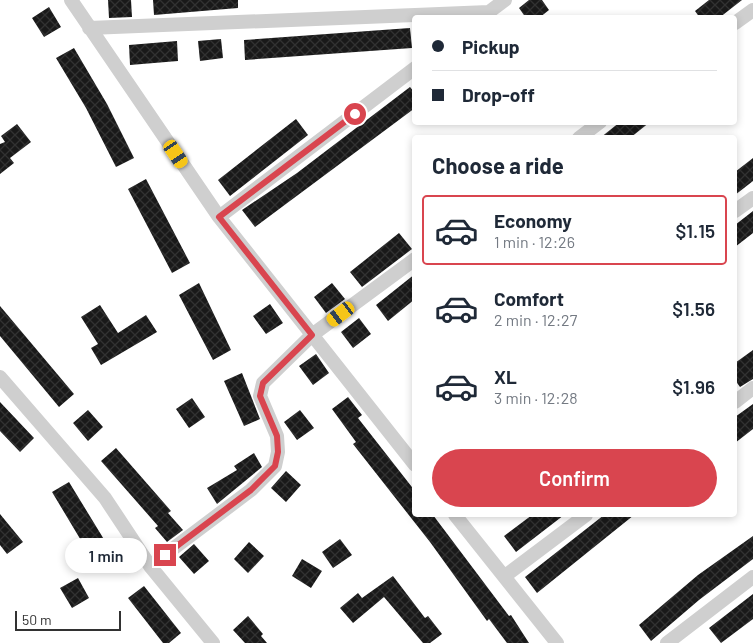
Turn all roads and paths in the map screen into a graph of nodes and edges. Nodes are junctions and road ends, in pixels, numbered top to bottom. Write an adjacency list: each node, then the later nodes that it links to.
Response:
1 (71, 0): 7 (street)
2 (504, 0): 4 (street)
3 (753, 10): 6 (street)
4 (485, 15)
5 (412, 17): 7 (street)
6 (737, 22)
7 (89, 28): 13 (street)
8 (412, 70): 13 (street)
9 (596, 125): 10 (street)
10 (583, 135)
11 (753, 198): 12 (street)
12 (737, 210)
13 (219, 217): 15 (street)
14 (412, 261): 15 (street)
15 (312, 335): 19 (street); 22 (street)
16 (0, 377): 22 (street)
17 (753, 388): 18 (street)
18 (737, 400)
19 (412, 456)
20 (458, 517): 23 (street)
21 (583, 517): 23 (street)
22 (150, 566): 25 (street)
23 (505, 576): 26 (street)
24 (753, 577): 27 (street)
25 (213, 643)
26 (557, 643)
27 (667, 643)

